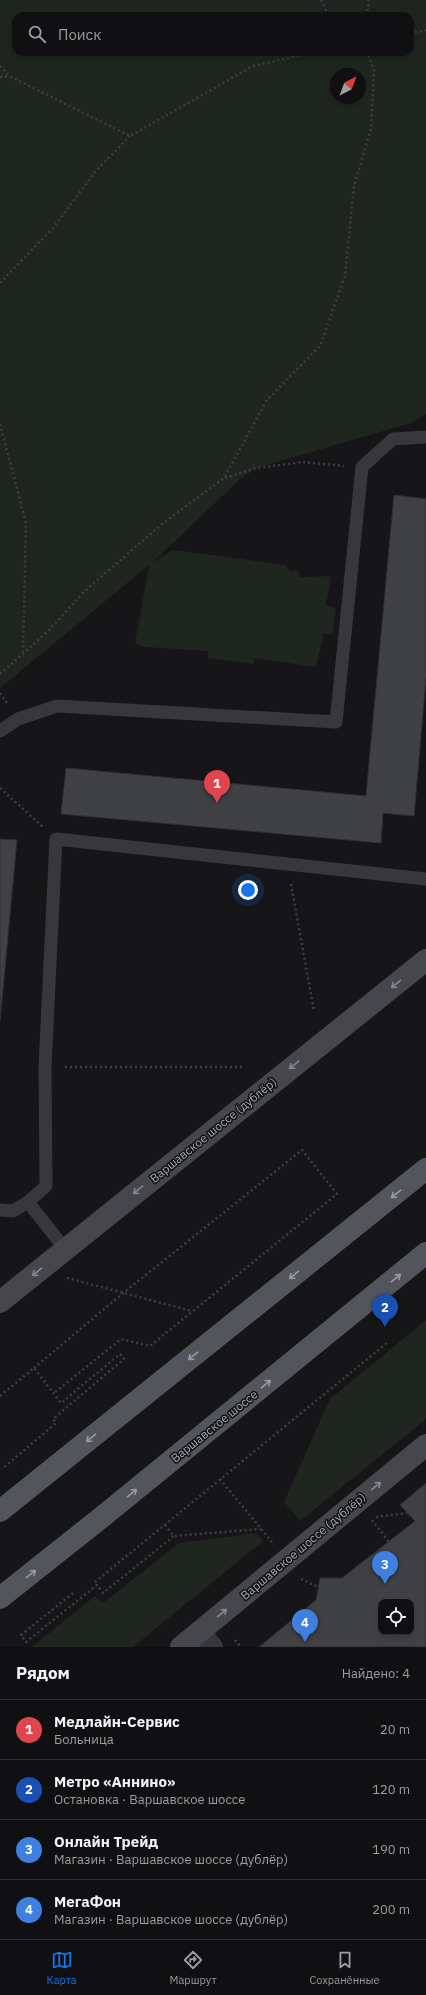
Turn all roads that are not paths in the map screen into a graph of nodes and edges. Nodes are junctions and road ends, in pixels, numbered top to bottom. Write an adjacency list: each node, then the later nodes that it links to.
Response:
1 (426, 436): 2 (lane)
2 (0, 731)
3 (426, 879): 6 (lane)
4 (426, 960): 8 (main road, Варшавское шоссе (дублёр), one-way to 8)
5 (426, 1169): 12 (main road, one-way to 12)
6 (28, 1202): 7 (lane); 8 (lane)
7 (0, 1210)
8 (65, 1249): 10 (main road, Варшавское шоссе (дублёр), one-way to 10)
9 (426, 1253): 13 (main road, Варшавское шоссе, one-way to 9)
10 (0, 1302)
11 (426, 1445): 14 (main road, Варшавское шоссе (дублёр), one-way to 11)
12 (0, 1511)
13 (0, 1598)
14 (206, 1639): 15 (main road, Варшавское шоссе (дублёр))
15 (181, 1647)

